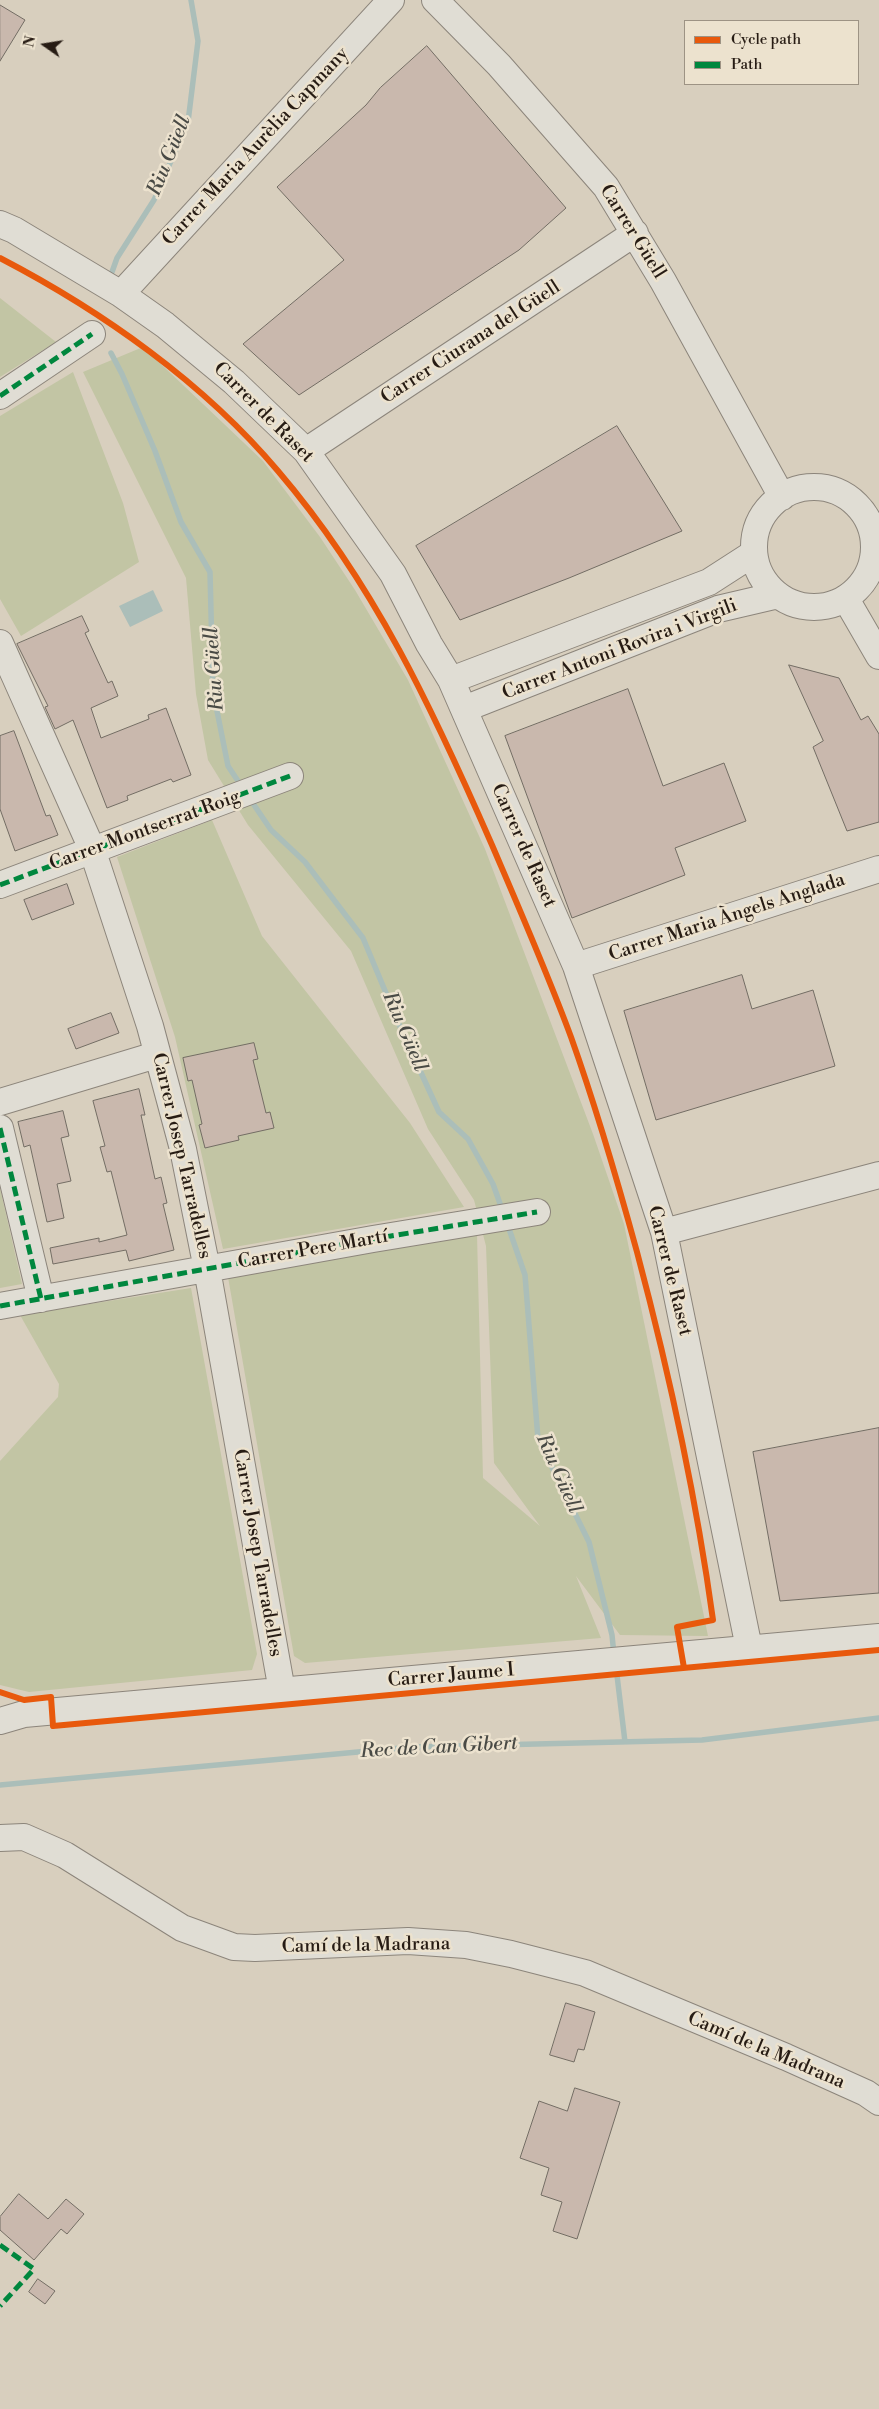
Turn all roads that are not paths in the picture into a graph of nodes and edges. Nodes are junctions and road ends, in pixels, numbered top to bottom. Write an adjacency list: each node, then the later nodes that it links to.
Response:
1 (392, 0): 5 (street, Carrer Maria Aurèlia Capmany)
2 (435, 0): 4 (street, Carrer Güell)
3 (0, 224): 5 (street, Carrer de Raset)
4 (635, 233): 8 (street, Carrer Ciurana del Güell); 9 (street, Carrer Güell)
5 (121, 294): 8 (street, Carrer de Raset)
6 (92, 334): 7 (street)
7 (0, 396)
8 (306, 452): 16 (street, Carrer de Raset)
9 (782, 497): 10 (street); 11 (street)
10 (875, 522): 13 (street)
11 (754, 553): 12 (street); 16 (street, Carrer Antoni Rovira i Virgili)
12 (778, 595): 13 (street); 17 (street, Carrer Antoni Rovira i Virgili)
13 (846, 599): 15 (street)
14 (1, 648): 19 (street, Carrer Josep Tarradelles)
15 (879, 656)
16 (450, 680): 17 (street, Carrer de Raset)
17 (464, 709): 22 (street, Carrer de Raset)
18 (290, 776): 19 (street, Carrer Montserrat Roig)
19 (92, 849): 21 (street, Carrer Montserrat Roig); 23 (street, Carrer Josep Tarradelles)
20 (879, 869): 22 (street, Carrer Maria Àngels Anglada)
21 (0, 885)
22 (576, 966): 28 (street, Carrer de Raset)
23 (156, 1055): 24 (street); 29 (street, Carrer Josep Tarradelles)
24 (0, 1102)
25 (0, 1128): 30 (street)
26 (879, 1176): 28 (street)
27 (537, 1212): 29 (street, Carrer Pere Martí)
28 (664, 1232): 33 (street, Carrer de Raset)
29 (208, 1269): 30 (street, Carrer Pere Martí); 34 (street, Carrer Josep Tarradelles)
30 (41, 1299): 31 (street, Carrer Pere Martí)
31 (0, 1306)
32 (879, 1637): 33 (street, Carrer Jaume I)
33 (749, 1648): 34 (street, Carrer Jaume I)
34 (282, 1691): 35 (street, Carrer Jaume I)
35 (8, 1714)
36 (0, 1838): 37 (street, Camí de la Madrana)
37 (879, 2102)

